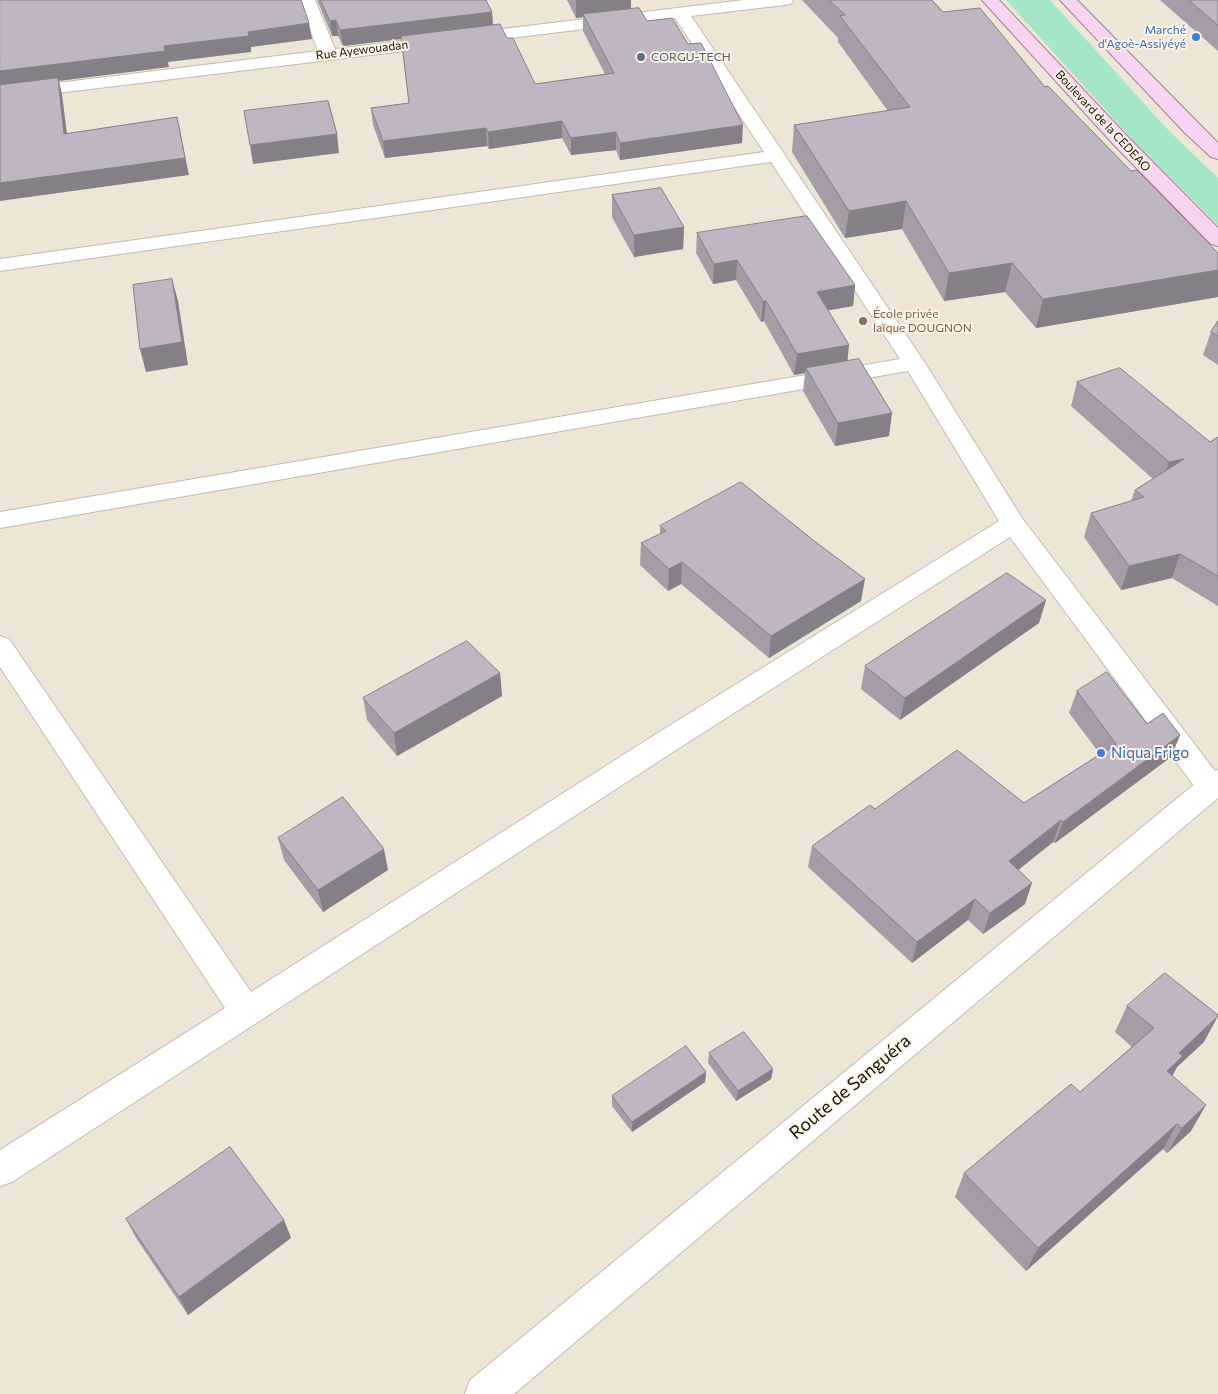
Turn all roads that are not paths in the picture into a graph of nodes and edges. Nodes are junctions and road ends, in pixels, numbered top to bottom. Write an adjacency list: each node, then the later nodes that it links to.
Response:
1 (306, 0): 6 (street)
2 (785, 0): 5 (street, Rue Ayewouadan)
3 (990, 0): 10 (main road, Boulevard de la CEDEAO)
4 (1068, 0): 8 (main road)
5 (681, 14): 6 (street, Rue Ayewouadan); 9 (street)
6 (328, 54): 7 (street, Rue Ayewouadan)
7 (0, 95)
8 (1218, 153)
9 (776, 156): 11 (street); 12 (street)
10 (1218, 240)
11 (0, 265)
12 (914, 363): 13 (street); 14 (street)
13 (0, 520)
14 (1013, 524): 16 (street); 17 (street)
15 (0, 646): 17 (street)
16 (1214, 784): 19 (street, Route de Sanguéra)
17 (247, 1013): 18 (street)
18 (0, 1170)
19 (484, 1394)

